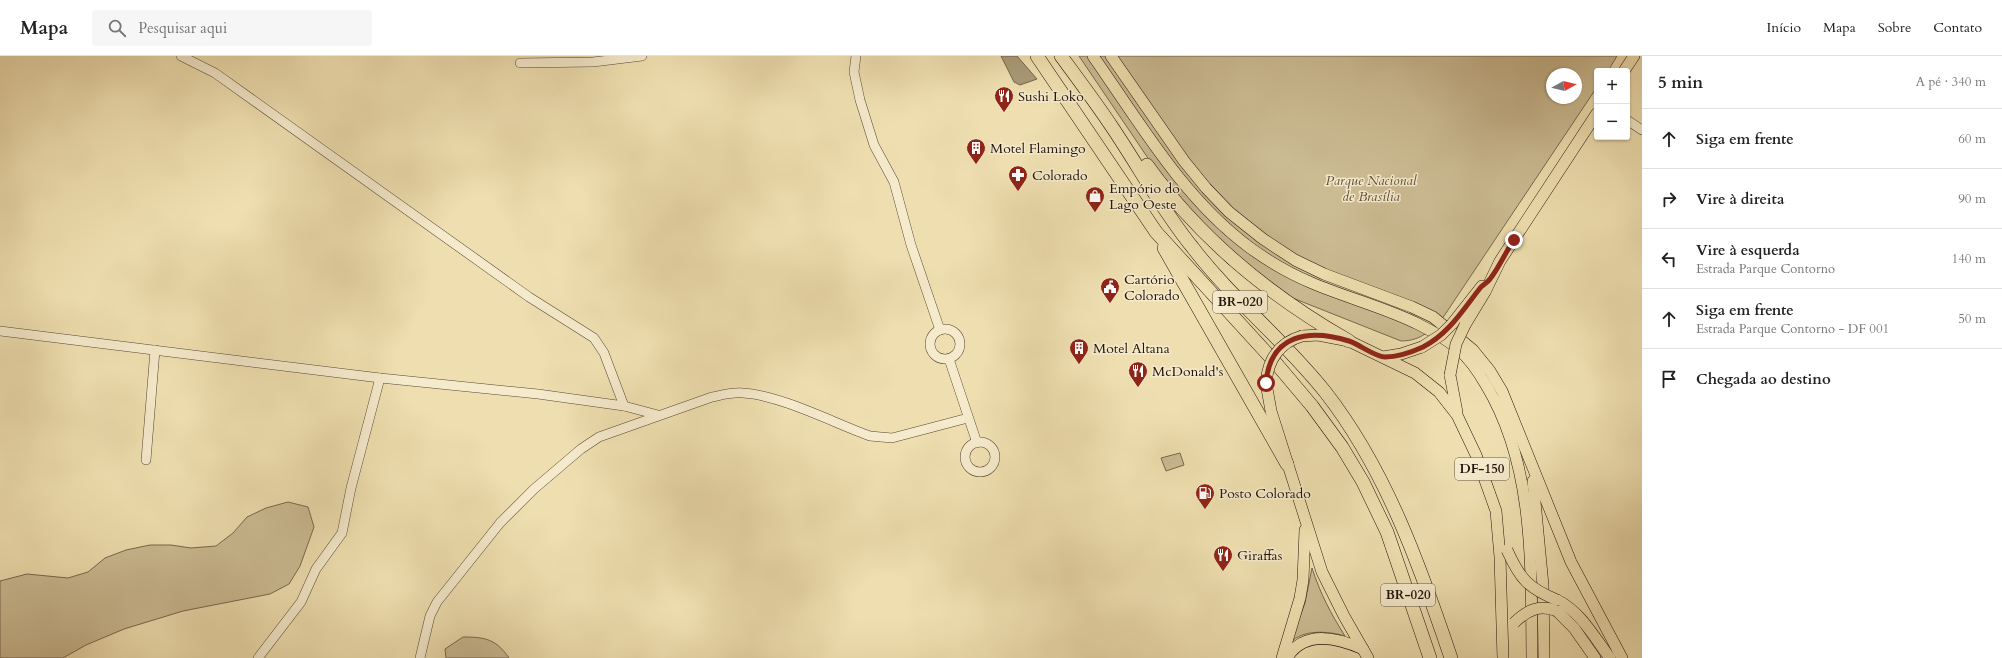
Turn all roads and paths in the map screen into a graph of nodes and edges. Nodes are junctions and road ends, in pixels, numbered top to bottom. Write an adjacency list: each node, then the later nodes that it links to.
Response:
1 (182, 56): 25 (street)
2 (642, 56): 9 (street)
3 (856, 56): 17 (street)
4 (1037, 56): 15 (highway)
5 (1061, 56): 13 (highway)
6 (1093, 56): 45 (main road)
7 (1111, 56): 33 (main road)
8 (1634, 56): 10 (main road)
9 (520, 62)
10 (1626, 68)
11 (1594, 118): 16 (main road)
12 (1630, 122): 14 (street)
13 (1112, 127): 20 (highway); 44 (highway, BR-020)
14 (1642, 130)
15 (1156, 232): 32 (highway); 43 (highway, BR-020)
16 (1490, 279): 22 (main road, bridge); 27 (main road, bridge)
17 (940, 330): 23 (street); 23 (street)
18 (0, 331): 21 (street)
19 (1304, 337): 20 (main road, DF-150); 30 (main road); 32 (main road, DF-150, bridge)
20 (1349, 341): 22 (main road, DF-150)
21 (155, 350): 24 (street); 31 (street)
22 (1383, 357): 27 (main road, DF-150)
23 (949, 359): 28 (street)
24 (380, 378): 25 (street); 39 (street)
25 (624, 406): 26 (street)
26 (658, 415): 28 (street); 40 (street)
27 (1458, 415): 30 (main road, DF-150)
28 (968, 418): 29 (street)
29 (977, 443)
30 (1476, 454): 35 (main road, DF-150)
31 (146, 460)
32 (1287, 464): 34 (main road, DF-150)
33 (1531, 466): 46 (main road); 49 (main road)
34 (1305, 518): 37 (main road, DF-150); 41 (main road)
35 (1498, 527): 36 (main road, DF-150, bridge); 38 (main road, DF-150)
36 (1557, 606): 38 (main road, DF-150, bridge); 47 (main road, DF-150); 48 (main road, DF-150)
37 (1366, 654): 42 (main road)
38 (1501, 657)
39 (258, 658)
40 (420, 658)
41 (1282, 658)
42 (1287, 658)
43 (1430, 658)
44 (1451, 658)
45 (1532, 658)
46 (1544, 658)
47 (1595, 658)
48 (1610, 658)
49 (1622, 658)

